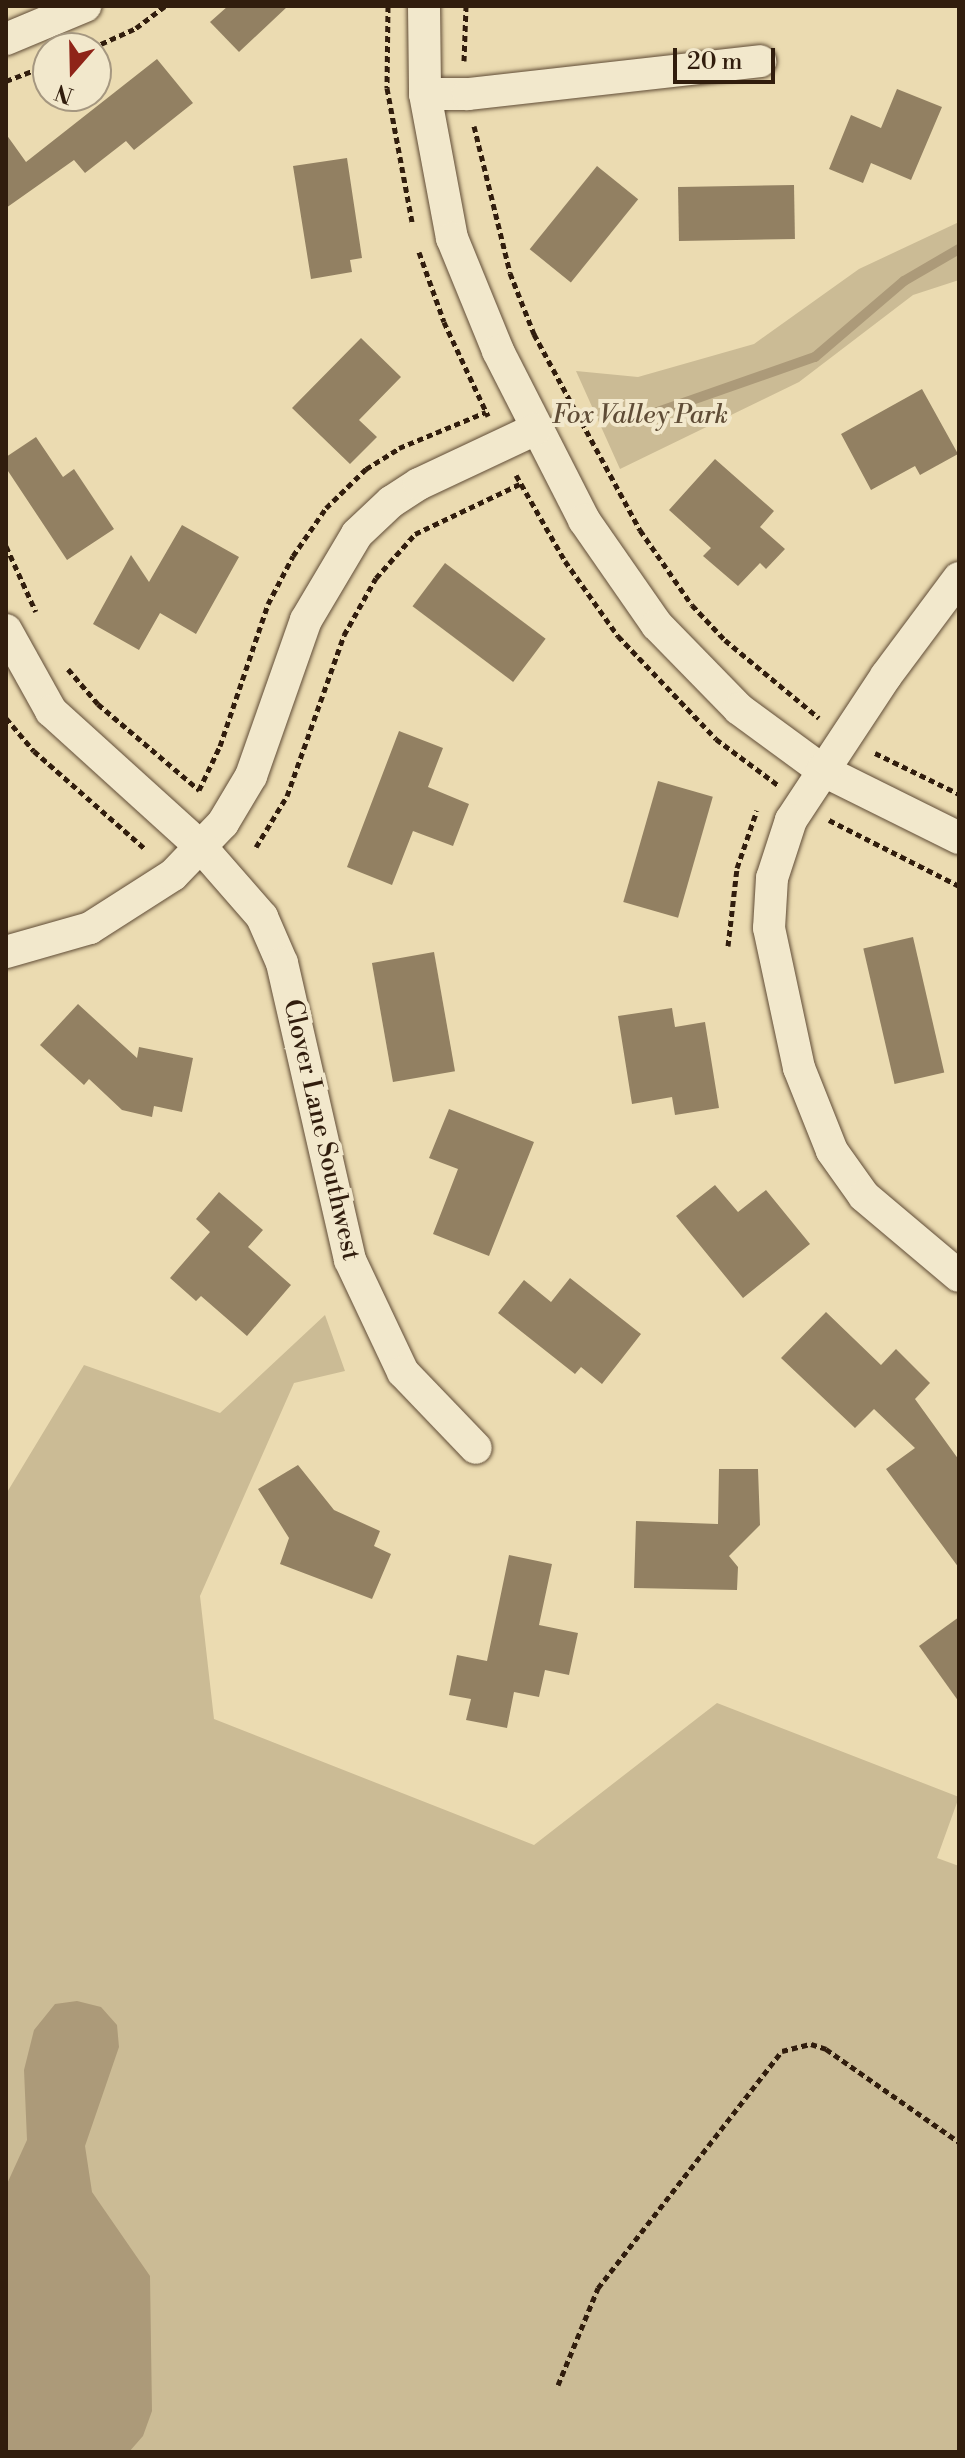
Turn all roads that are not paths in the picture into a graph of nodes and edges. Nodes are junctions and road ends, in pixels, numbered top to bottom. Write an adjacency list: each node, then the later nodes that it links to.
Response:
1 (85, 6): 3 (street)
2 (424, 6): 5 (street)
3 (6, 39)
4 (760, 61): 5 (street)
5 (425, 94): 6 (street)
6 (536, 429): 9 (street); 11 (street)
7 (959, 578): 9 (street)
8 (6, 630): 11 (street, Clover Lane Southwest)
9 (822, 770): 10 (street); 13 (street)
10 (959, 838)
11 (201, 847): 12 (street); 14 (street, Clover Lane Southwest)
12 (6, 952)
13 (959, 1276)
14 (476, 1448)

